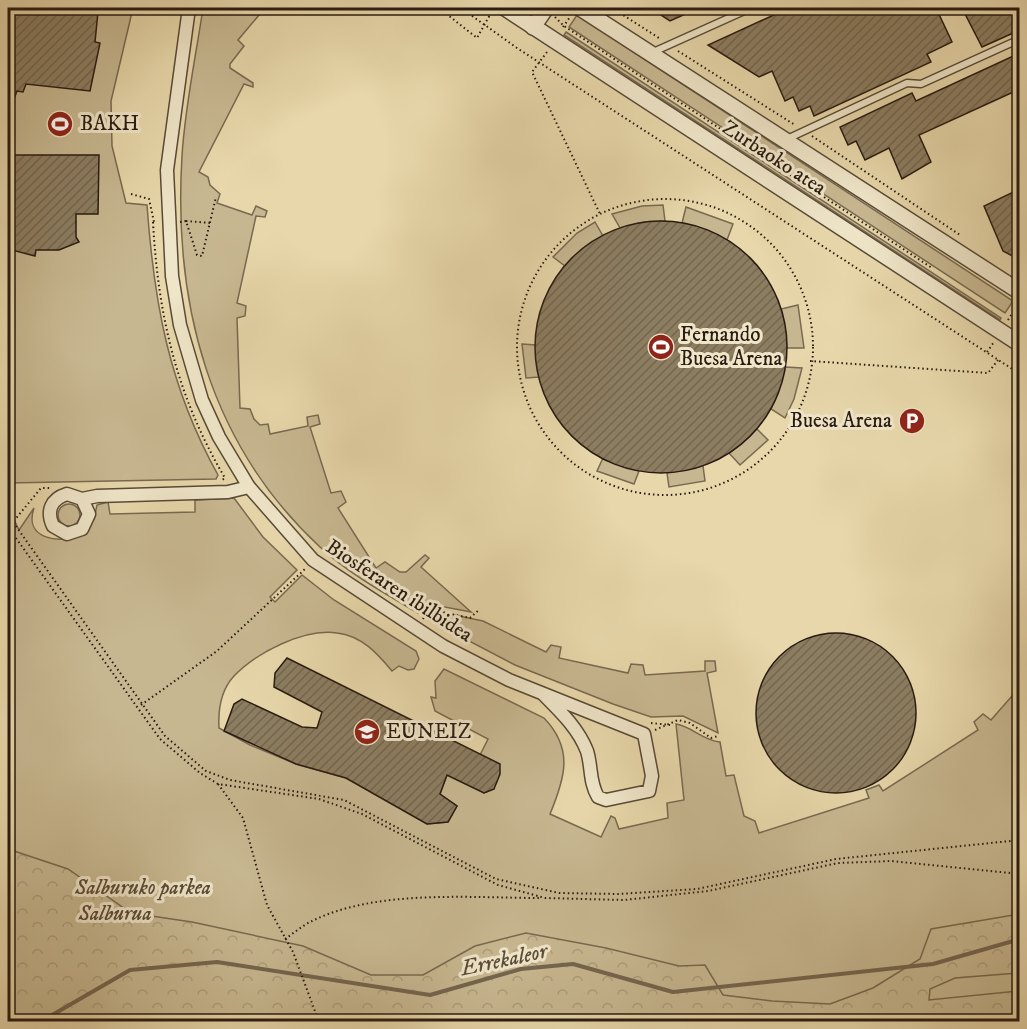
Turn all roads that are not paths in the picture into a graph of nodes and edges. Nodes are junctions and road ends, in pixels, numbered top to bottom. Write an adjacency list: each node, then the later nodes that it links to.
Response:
1 (189, 8): 12 (street, Biosferaren ibilbidea)
2 (506, 8): 6 (street, Zurbaoko atea)
3 (580, 8): 8 (street, Zurbaoko atea)
4 (751, 8): 8 (lane)
5 (550, 11): 6 (street)
6 (533, 27): 11 (street, Zurbaoko atea)
7 (1020, 39): 9 (lane)
8 (650, 53): 9 (street, Zurbaoko atea)
9 (785, 140): 10 (street, Zurbaoko atea)
10 (1020, 292)
11 (1020, 344)
12 (249, 487): 13 (street); 14 (street, Biosferaren ibilbidea)
13 (82, 499)
14 (543, 694): 14 (street, Biosferaren ibilbidea)

